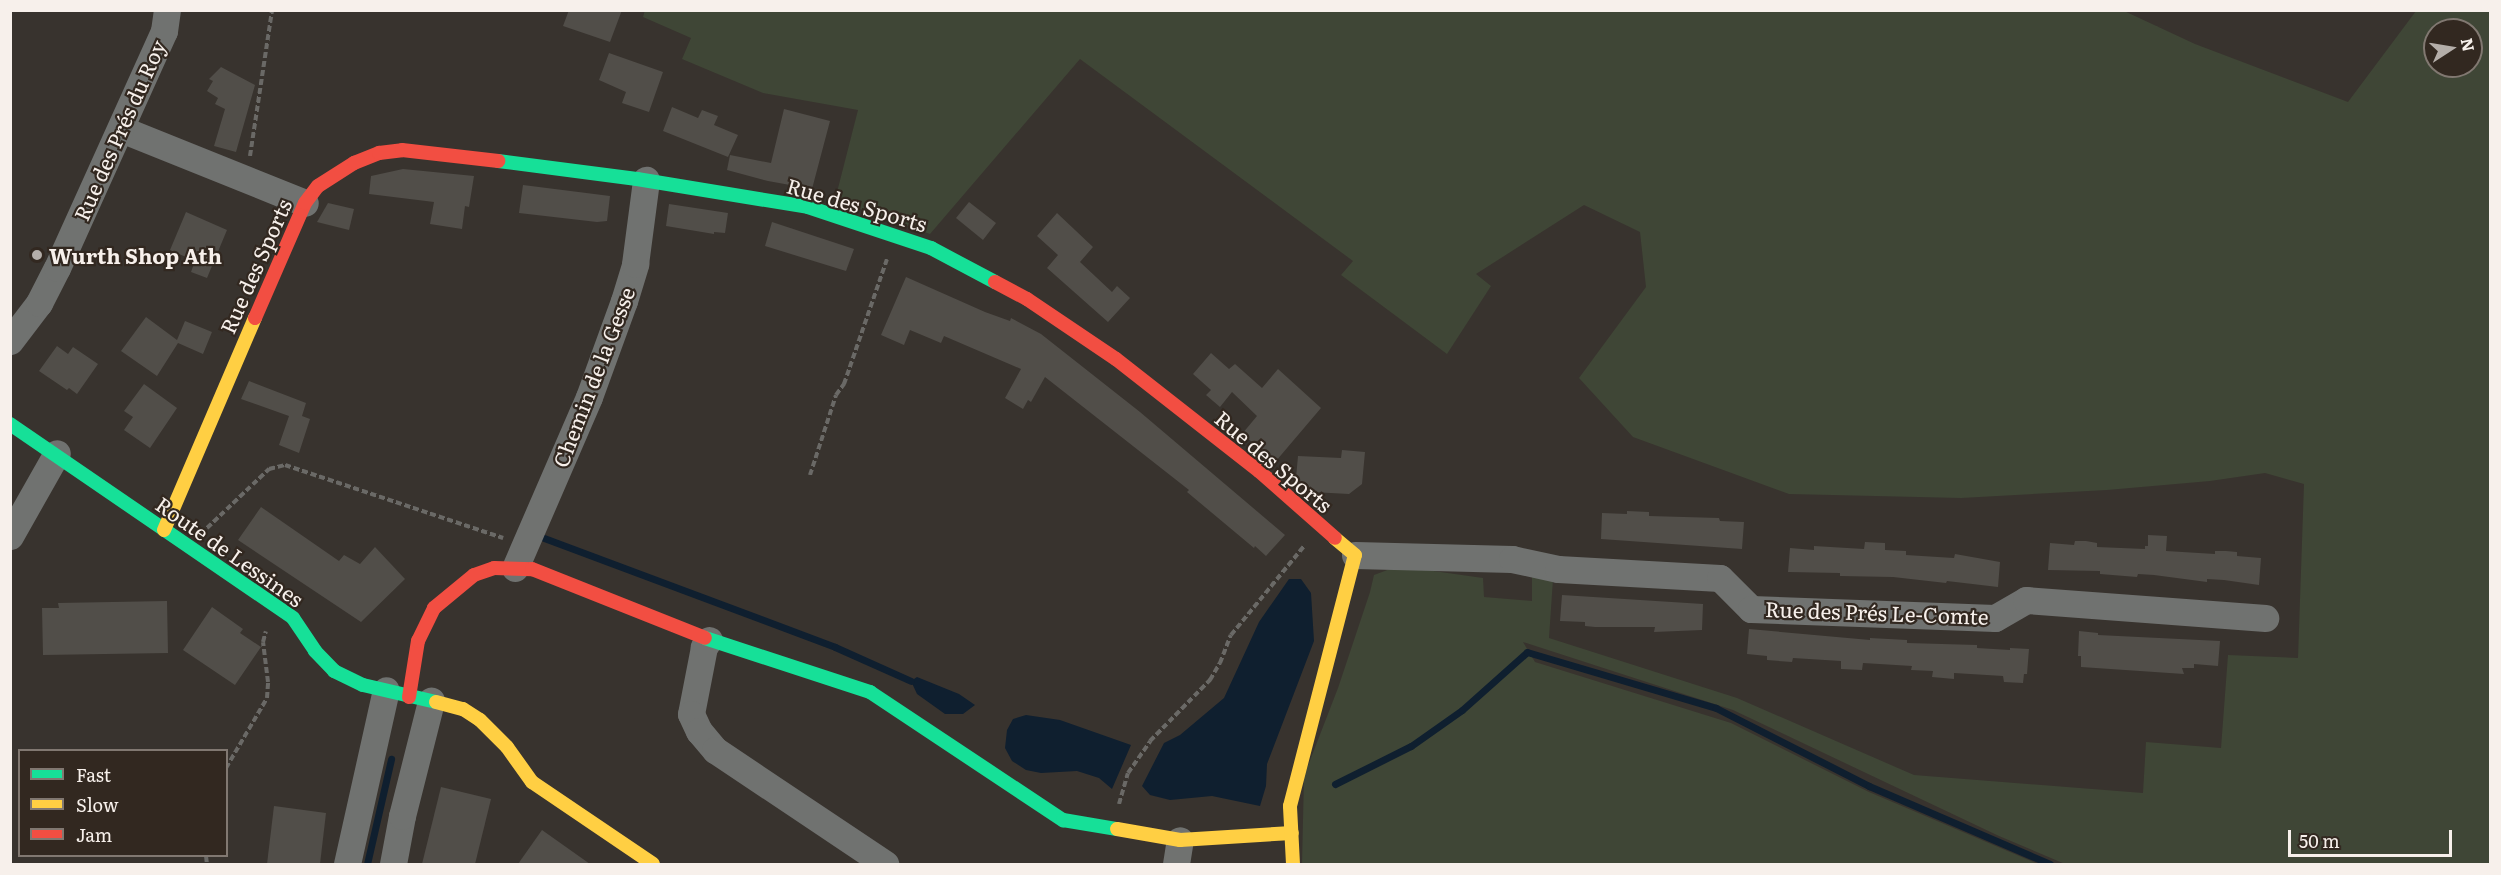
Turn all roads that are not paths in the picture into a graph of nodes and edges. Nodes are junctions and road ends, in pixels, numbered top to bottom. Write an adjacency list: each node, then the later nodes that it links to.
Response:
1 (167, 10): 2 (street, Rue des Prés du Roy)
2 (121, 129): 4 (street); 5 (street, Rue des Prés du Roy)
3 (646, 180): 4 (street, Rue des Sports); 10 (street, Rue des Sports); 11 (street, Chemin de la Gesse)
4 (305, 203): 8 (street, Rue des Sports)
5 (10, 340)
6 (10, 424): 7 (street, Route de Lessines)
7 (57, 453): 8 (street, Route de Lessines); 9 (street)
8 (164, 530): 14 (street, Route de Lessines)
9 (10, 536)
10 (1355, 555): 12 (street, Rue des Prés Le-Comte); 15 (street)
11 (520, 557): 13 (street); 14 (street)
12 (2265, 618)
13 (710, 640): 16 (street); 20 (street)
14 (409, 696): 17 (street); 18 (street); 19 (street, Route de Lessines)
15 (1292, 833): 16 (street); 21 (street)
16 (1178, 852)
17 (347, 864)
18 (393, 864)
19 (653, 864)
20 (885, 864)
21 (1293, 864)

